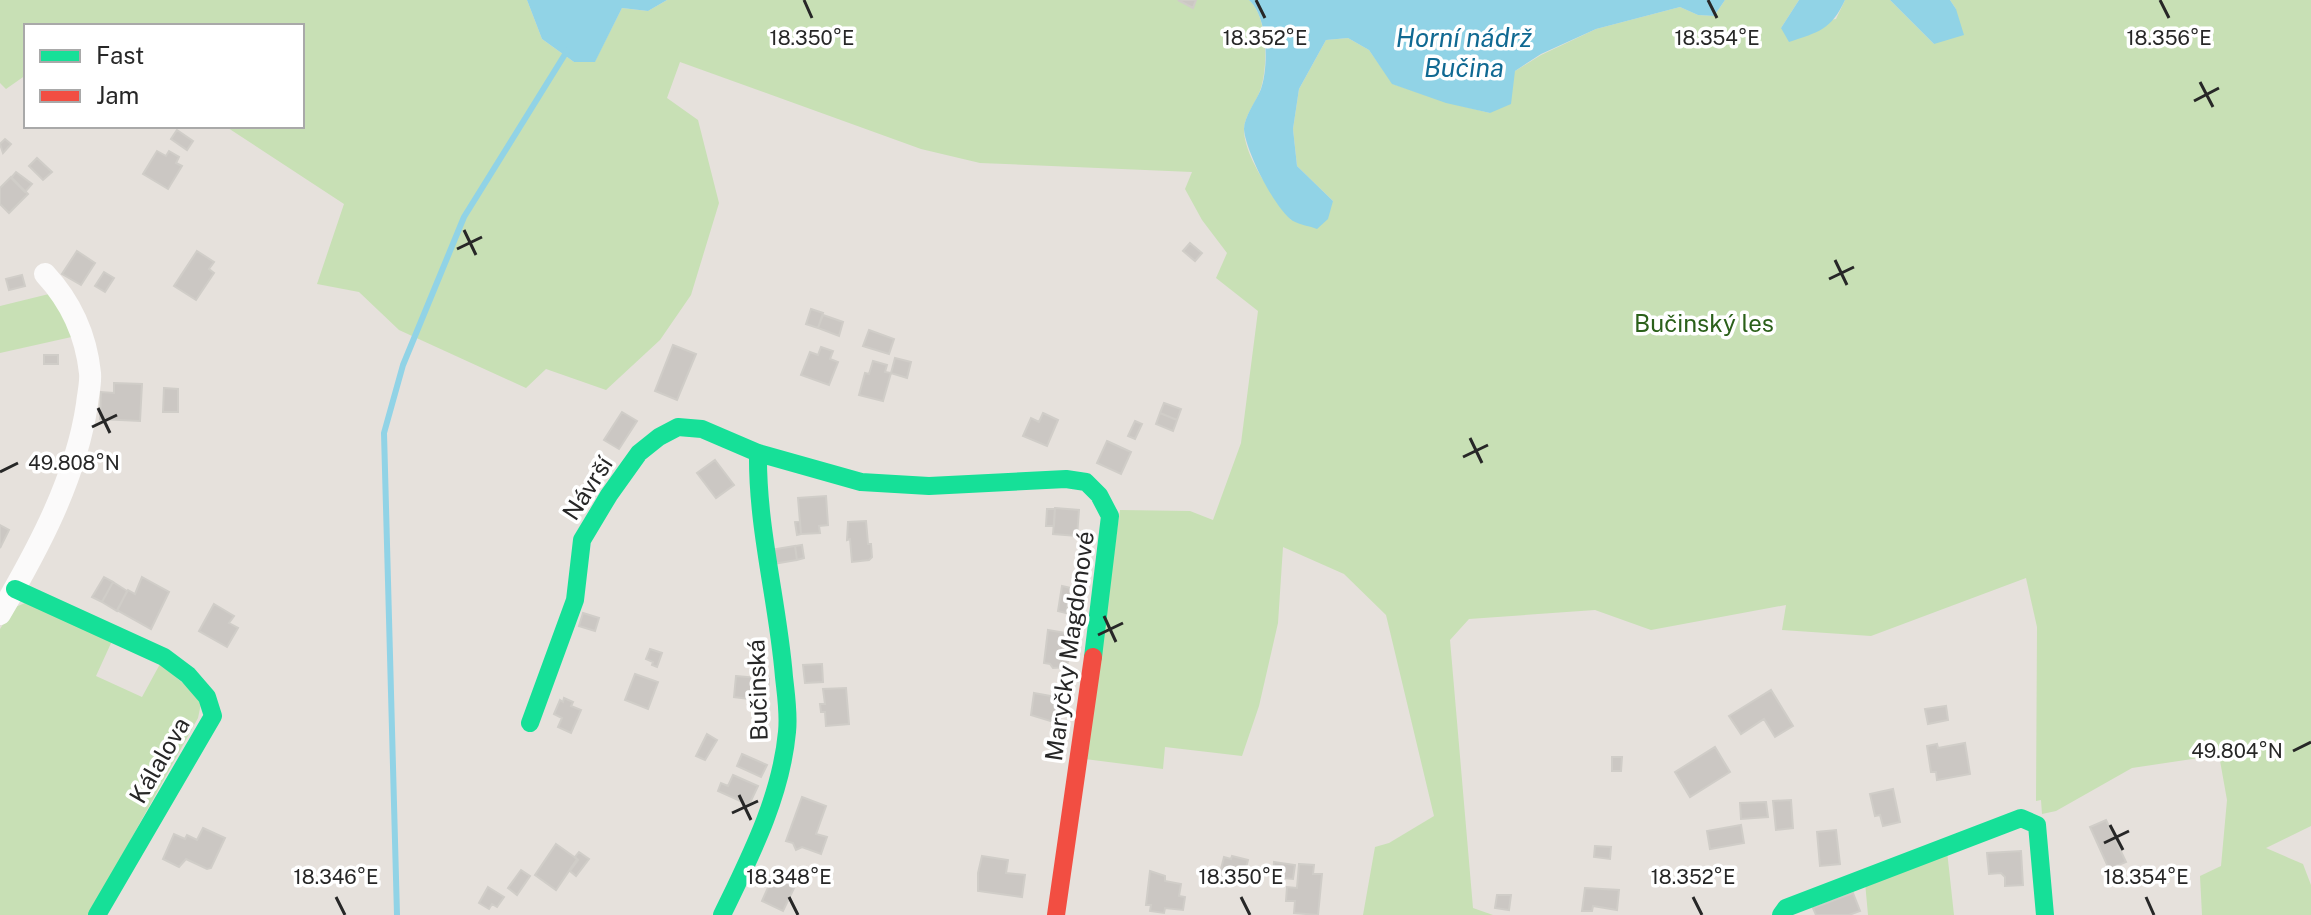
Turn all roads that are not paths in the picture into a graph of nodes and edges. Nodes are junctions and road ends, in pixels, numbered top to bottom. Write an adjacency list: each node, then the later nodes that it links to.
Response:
1 (45, 274): 3 (street)
2 (758, 453): 5 (street, Návrší); 8 (street, Bučinská); 9 (street, Maryčky Magdonové)
3 (15, 589): 4 (street); 7 (street, Kálalova)
4 (0, 614)
5 (530, 723)
6 (1784, 911): 10 (street)
7 (97, 915)
8 (722, 915)
9 (1056, 915)
10 (2045, 915)

